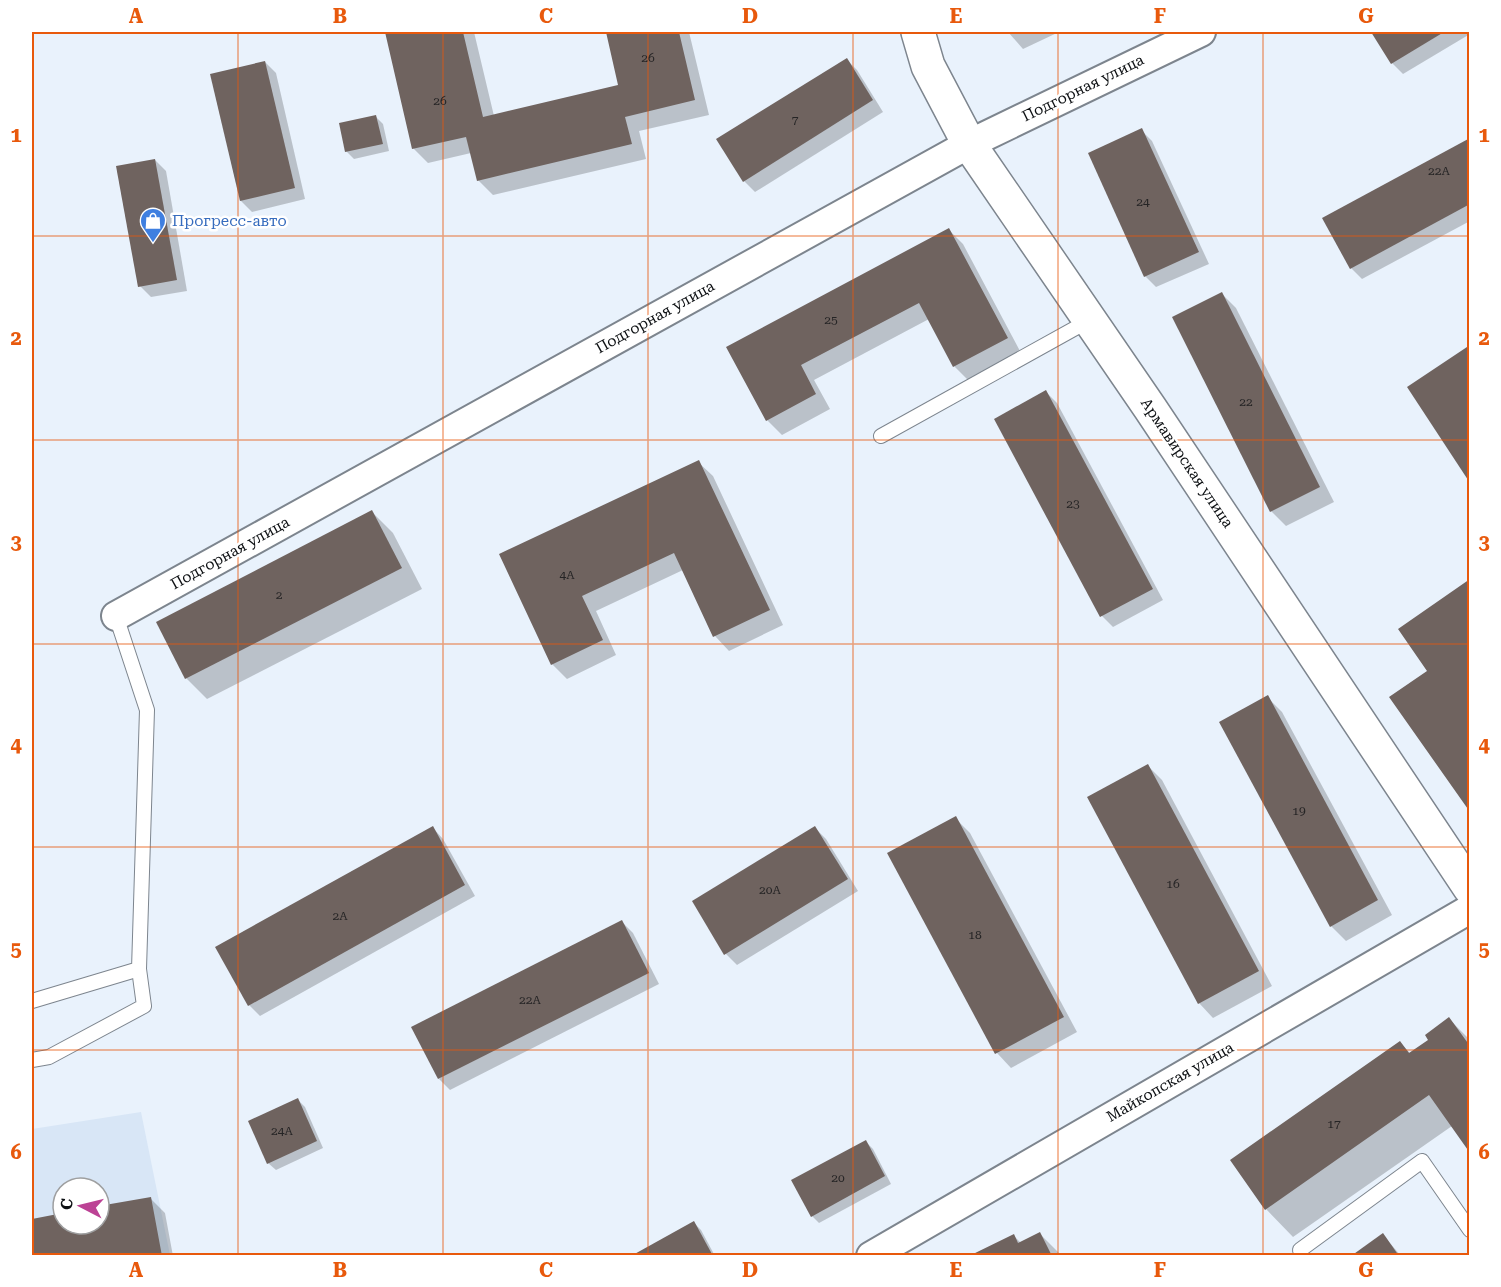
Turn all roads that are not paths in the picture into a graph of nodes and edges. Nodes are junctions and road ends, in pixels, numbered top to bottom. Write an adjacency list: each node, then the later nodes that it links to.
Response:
1 (918, 32): 3 (main road, Армавирская улица)
2 (1201, 32): 3 (street, Подгорная улица)
3 (969, 144): 4 (main road, Армавирская улица); 6 (street, Подгорная улица)
4 (1090, 320): 5 (lane); 7 (main road, Армавирская улица)
5 (881, 436)
6 (116, 616): 9 (lane)
7 (1470, 888)
8 (1470, 909): 14 (street, Майкопская улица)
9 (139, 969): 10 (lane); 11 (lane)
10 (32, 1001)
11 (32, 1060)
12 (1470, 1230): 13 (lane)
13 (1300, 1250)
14 (884, 1252)

